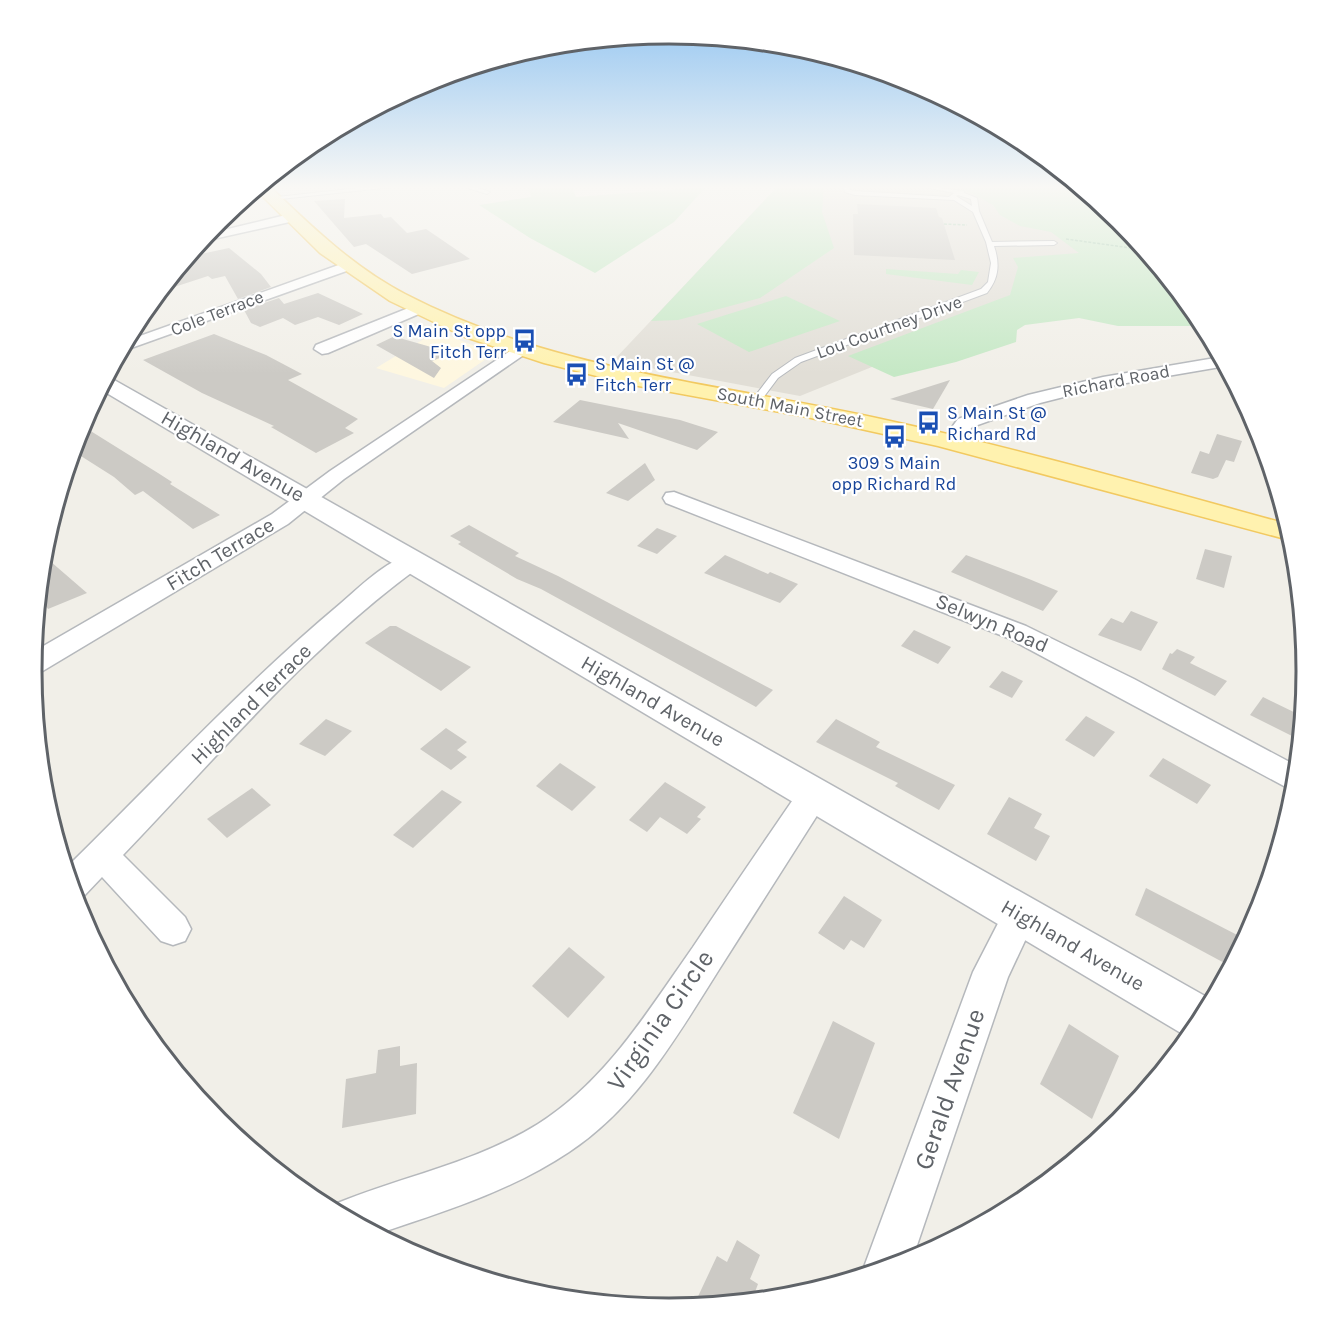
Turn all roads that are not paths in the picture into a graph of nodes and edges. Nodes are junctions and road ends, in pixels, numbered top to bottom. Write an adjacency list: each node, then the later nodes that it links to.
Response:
1 (327, 249): 3 (main road, South Main Street)
2 (990, 249): 11 (lane, Lou Courtney Drive)
3 (344, 263): 4 (main road, South Main Street); 5 (street, Cole Terrace); 6 (street, Cole Terrace)
4 (416, 310): 7 (street); 8 (main road, South Main Street)
5 (141, 332)
6 (135, 343)
7 (322, 349)
8 (519, 350): 11 (main road, South Main Street); 14 (street, Fitch Terrace)
9 (1215, 363): 12 (street, Richard Road)
10 (111, 386): 14 (street, Highland Avenue)
11 (757, 400): 12 (main road, South Main Street)
12 (951, 442): 15 (main road, South Main Street)
13 (674, 498): 18 (street, Selwyn Road)
14 (307, 499): 16 (street, Highland Avenue); 17 (street, Fitch Terrace)
15 (1280, 530)
16 (411, 562): 19 (street, Highland Avenue); 20 (street, Highland Terrace)
17 (42, 656)
18 (1287, 775)
19 (814, 794): 22 (street, Highland Avenue); 25 (street, Virginia Circle)
20 (100, 858): 21 (street, Highland Terrace); 23 (street)
21 (78, 879)
22 (1020, 915): 24 (street, Highland Avenue); 26 (street, Gerald Avenue)
23 (173, 929)
24 (1193, 1015)
25 (361, 1217)
26 (891, 1257)

